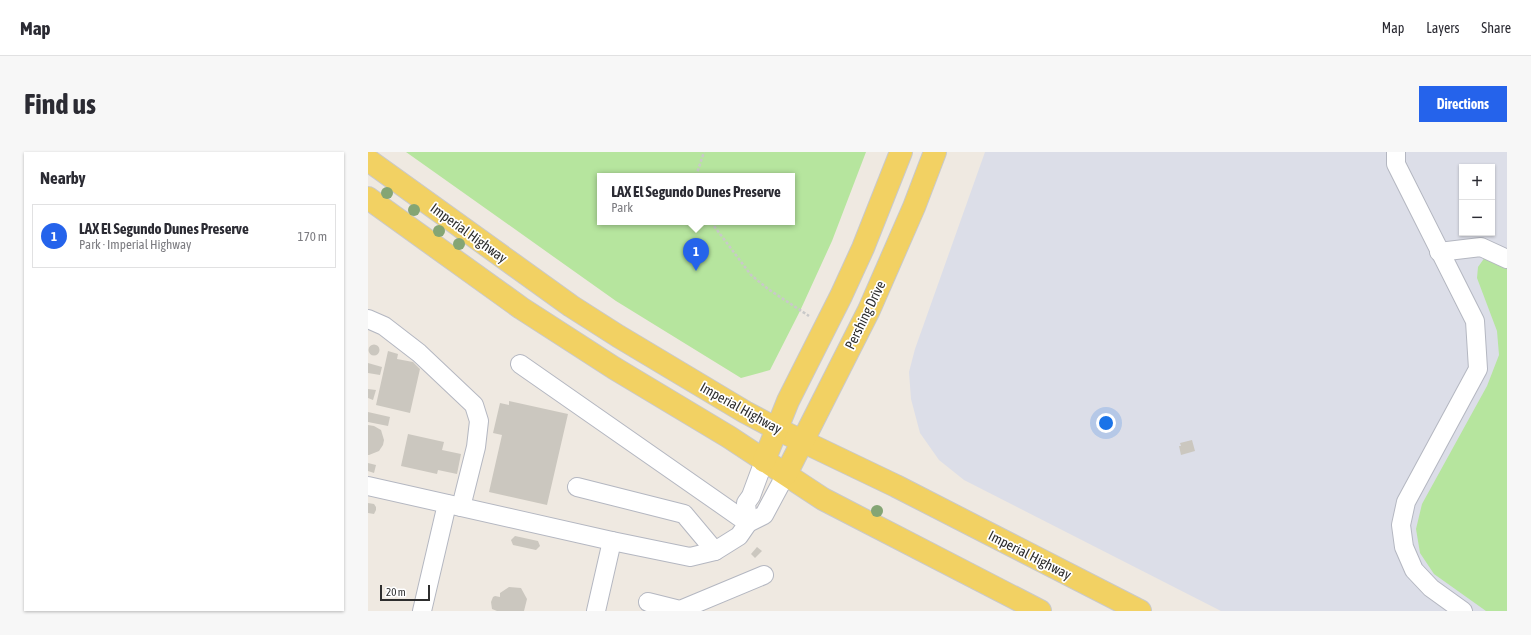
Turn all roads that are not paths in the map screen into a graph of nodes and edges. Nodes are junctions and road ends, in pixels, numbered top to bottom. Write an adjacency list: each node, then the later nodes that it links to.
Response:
1 (901, 152): 10 (main road)
2 (935, 152): 11 (main road, Pershing Drive)
3 (1396, 152): 6 (lane)
4 (368, 160): 10 (main road, Imperial Highway)
5 (368, 198): 12 (main road)
6 (1439, 252): 7 (lane); 26 (lane)
7 (1507, 259)
8 (368, 319): 16 (lane)
9 (520, 364): 17 (lane)
10 (777, 429): 11 (main road, Imperial Highway); 12 (main road)
11 (803, 441): 13 (main road, Pershing Drive); 25 (main road, Imperial Highway)
12 (764, 461): 13 (main road); 17 (lane)
13 (786, 474): 17 (lane); 24 (main road)
14 (368, 486): 16 (lane)
15 (576, 486): 19 (lane)
16 (454, 506): 18 (lane); 22 (lane)
17 (748, 523): 19 (lane)
18 (612, 541): 19 (lane); 23 (lane)
19 (715, 552)
20 (764, 575): 21 (lane)
21 (648, 602)
22 (422, 611)
23 (596, 611)
24 (1040, 611)
25 (1140, 611)
26 (1463, 611)

